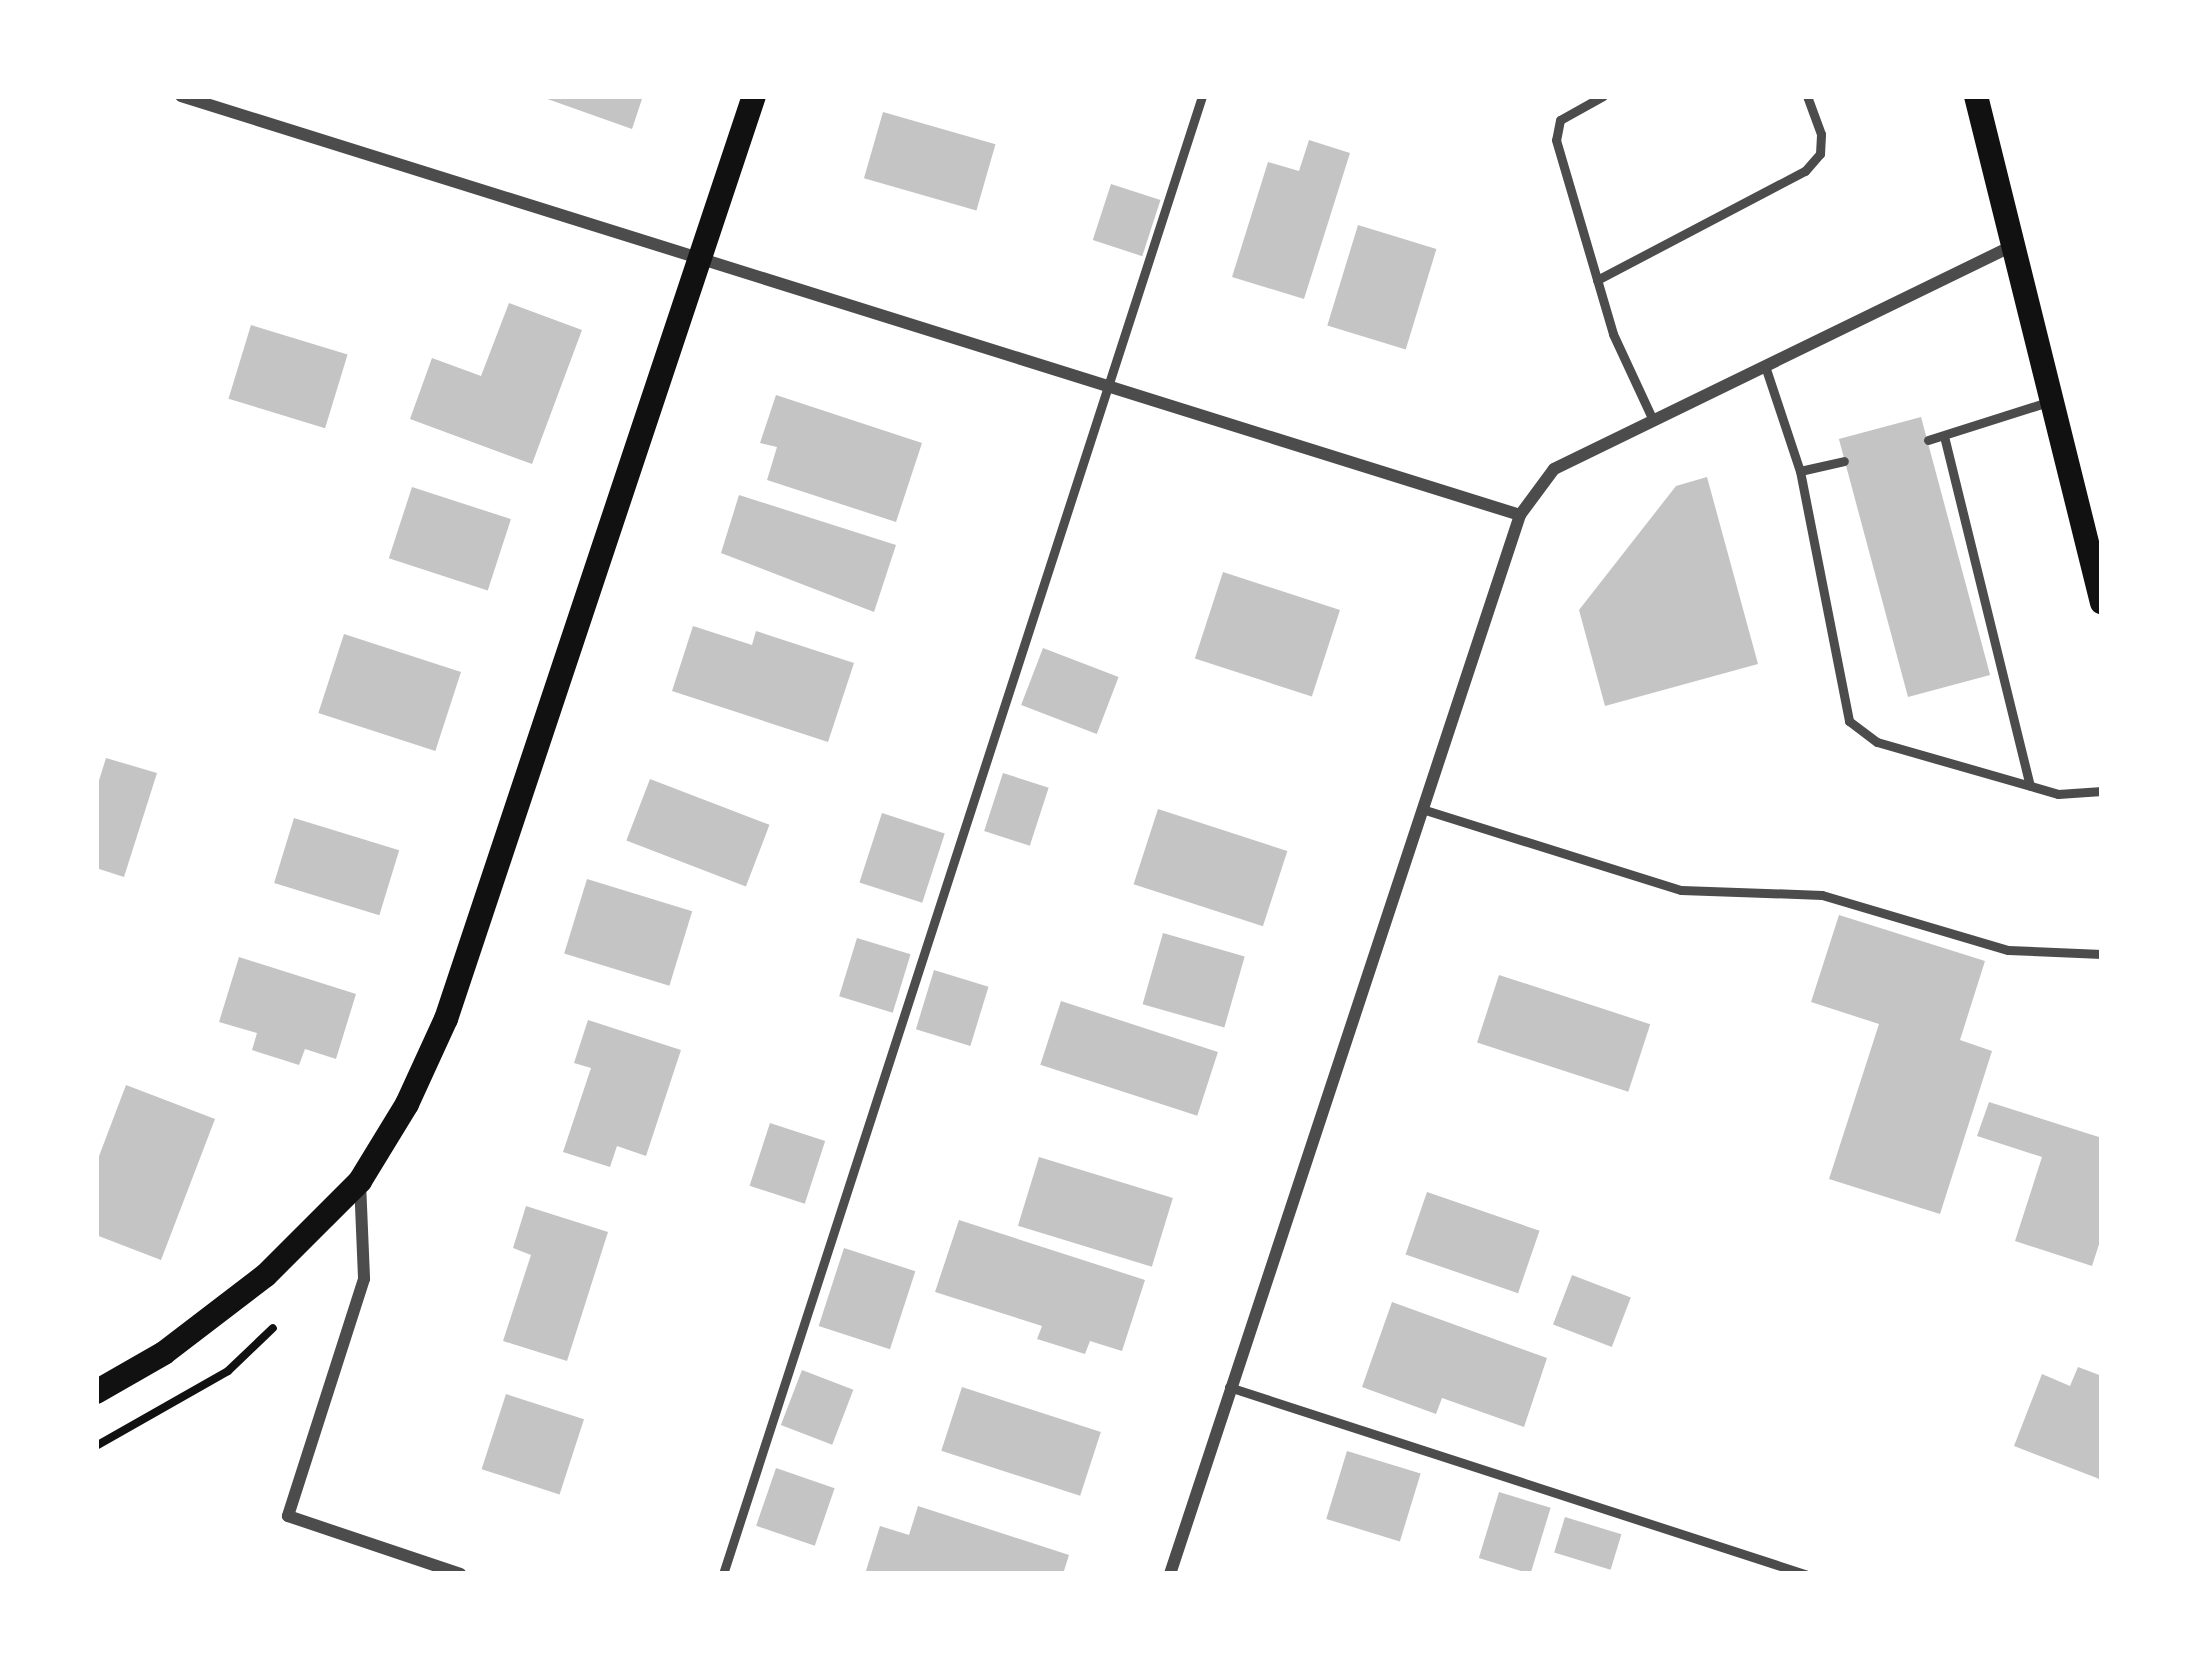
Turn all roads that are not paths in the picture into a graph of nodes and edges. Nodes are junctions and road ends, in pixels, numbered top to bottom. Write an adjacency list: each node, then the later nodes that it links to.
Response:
1 (182, 96): 8 (street)
2 (754, 96): 8 (main road)
3 (1202, 96): 11 (lane)
4 (1603, 96): 9 (lane)
5 (1807, 96): 9 (lane)
6 (1976, 96): 7 (main road)
7 (2012, 246): 10 (street); 12 (main road)
8 (698, 260): 11 (street); 25 (main road)
9 (1597, 280): 13 (lane)
10 (1766, 366): 13 (street); 17 (lane)
11 (1109, 387): 18 (street); 29 (lane)
12 (2051, 401): 14 (lane); 19 (main road)
13 (1651, 416): 18 (street)
14 (1944, 436): 15 (lane); 21 (lane)
15 (1928, 440)
16 (1844, 461): 17 (lane)
17 (1799, 471): 21 (lane)
18 (1520, 515): 23 (street)
19 (2096, 553): 20 (main road)
20 (2102, 603)
21 (2030, 786): 22 (lane)
22 (2102, 790)
23 (1422, 809): 24 (lane); 26 (street)
24 (2102, 954)
25 (360, 1181): 27 (main road); 28 (street)
26 (1229, 1387): 30 (street); 31 (lane)
27 (96, 1392)
28 (460, 1574)
29 (723, 1574)
30 (1170, 1574)
31 (1805, 1574)

